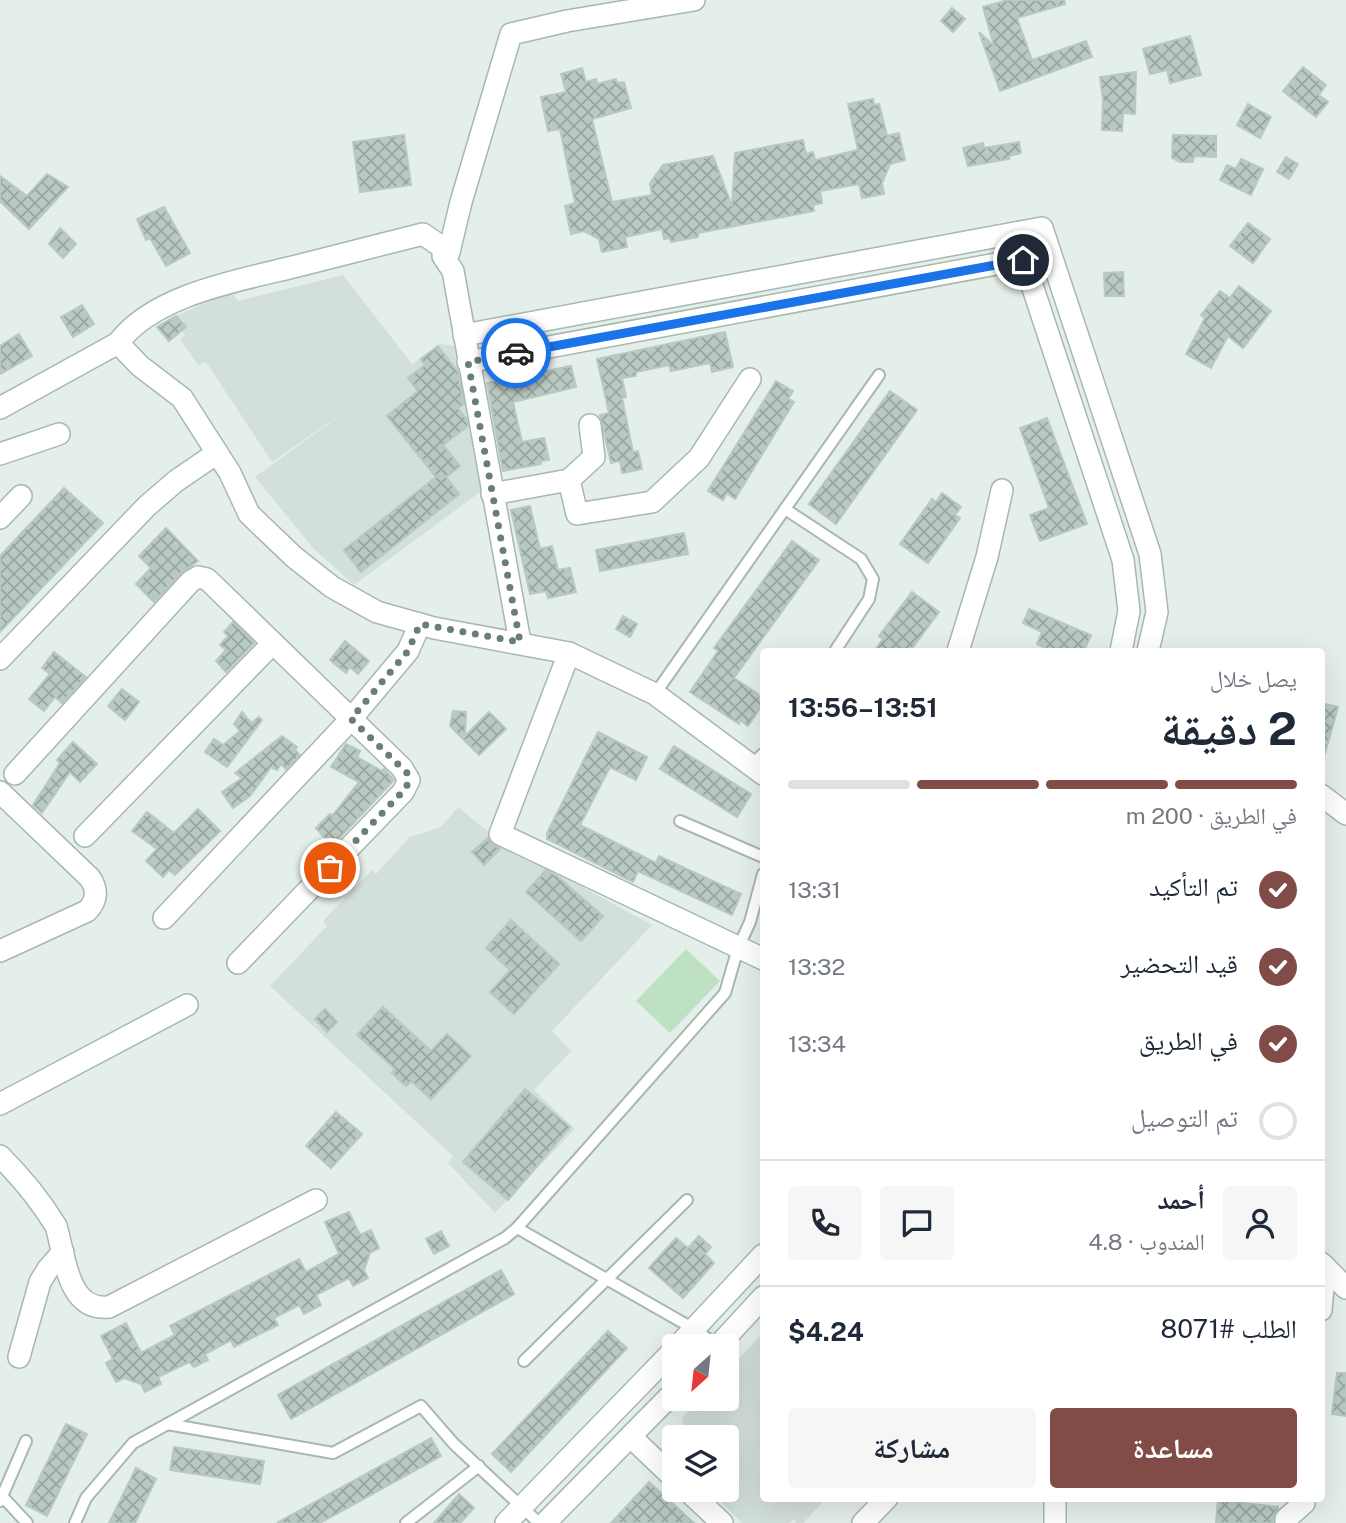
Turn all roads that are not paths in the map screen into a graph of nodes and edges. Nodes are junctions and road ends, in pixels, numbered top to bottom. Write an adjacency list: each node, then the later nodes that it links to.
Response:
1 (694, 0): 3 (street)
2 (1014, 233): 4 (street); 5 (street); 6 (street)
3 (449, 252): 6 (street); 7 (street)
4 (1050, 254): 5 (street); 28 (street)
5 (1023, 260): 8 (street); 27 (street)
6 (464, 335): 8 (street)
7 (118, 343): 11 (street); 14 (street)
8 (468, 362): 18 (street)
9 (879, 375): 20 (lane)
10 (750, 379): 16 (street)
11 (0, 408)
12 (590, 425): 16 (street)
13 (59, 434): 15 (street)
14 (217, 453): 22 (street); 30 (street)
15 (0, 454)
16 (569, 480): 18 (street)
17 (1002, 490): 26 (street)
18 (492, 494): 23 (street)
19 (21, 496): 21 (street)
20 (785, 509): 25 (lane); 31 (lane)
21 (0, 518)
22 (420, 624): 23 (street); 32 (street)
23 (520, 642): 29 (street)
24 (273, 643): 32 (street); 34 (street); 39 (street)
25 (837, 648)
26 (959, 648)
27 (1122, 648)
28 (1149, 648)
29 (569, 653): 31 (street); 43 (street)
30 (0, 659)
31 (655, 694): 33 (street)
32 (351, 719): 42 (street); 46 (street)
33 (759, 764)
34 (15, 774)
35 (0, 792): 44 (street)
36 (1325, 797): 37 (street)
37 (1346, 814)
38 (680, 821): 40 (lane)
39 (85, 836)
40 (760, 856)
41 (760, 885): 43 (lane)
42 (164, 918)
43 (738, 948): 45 (street); 52 (lane)
44 (0, 951)
45 (760, 959)
46 (238, 963)
47 (187, 1005): 48 (street)
48 (0, 1104)
49 (0, 1156): 53 (street)
50 (316, 1200): 53 (street)
51 (687, 1200): 56 (lane)
52 (517, 1228): 56 (lane); 67 (lane)
53 (63, 1252): 63 (street)
54 (760, 1258): 59 (street)
55 (1325, 1267): 57 (street)
56 (606, 1279): 59 (lane); 64 (lane)
57 (1346, 1288)
58 (760, 1300): 62 (street)
59 (694, 1329): 60 (street); 61 (lane)
60 (689, 1334)
61 (701, 1334)
62 (729, 1334)
63 (19, 1357)
64 (524, 1361)
65 (662, 1362): 77 (street)
66 (662, 1405): 68 (street)
67 (167, 1424): 70 (lane); 79 (lane)
68 (631, 1437): 71 (street); 83 (street)
69 (26, 1441): 72 (lane)
70 (479, 1466): 77 (lane); 80 (lane)
71 (662, 1467)
72 (1, 1497): 78 (lane)
73 (700, 1502): 84 (street)
74 (883, 1502): 85 (street)
75 (1055, 1502): 86 (street)
76 (1304, 1502): 87 (street)
77 (522, 1507): 81 (street); 82 (lane)
78 (27, 1523)
79 (75, 1523)
80 (407, 1523)
81 (506, 1523)
82 (539, 1523)
83 (545, 1523)
84 (722, 1523)
85 (863, 1523)
86 (1055, 1523)
87 (1286, 1523)

